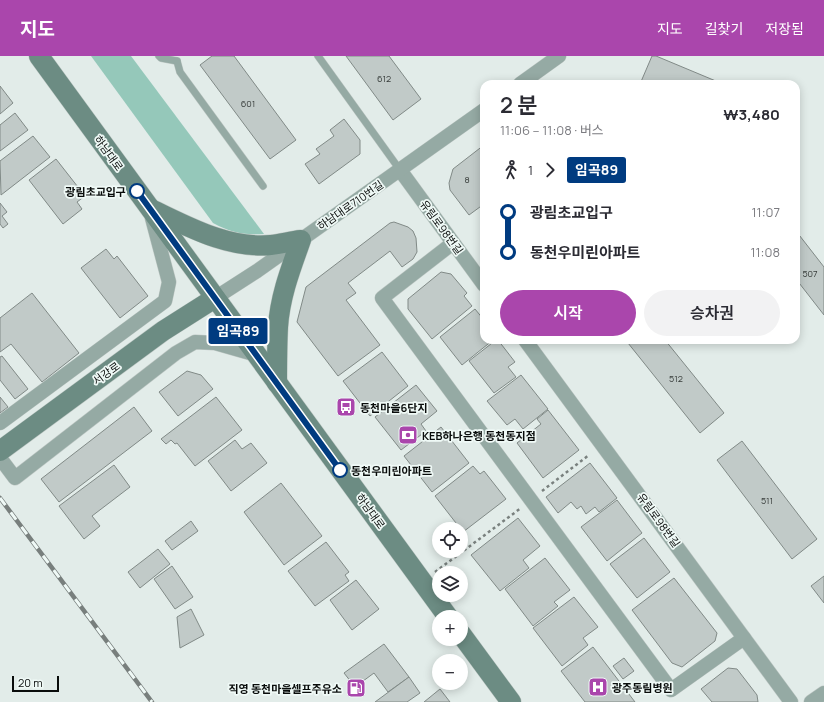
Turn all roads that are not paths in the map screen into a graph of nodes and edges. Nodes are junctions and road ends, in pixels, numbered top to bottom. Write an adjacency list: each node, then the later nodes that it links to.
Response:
1 (39, 56): 10 (main road, 하남대로)
2 (159, 56): 5 (lane)
3 (318, 56): 8 (lane)
4 (559, 56): 6 (street)
5 (179, 59): 9 (lane)
6 (526, 80)
7 (480, 113): 8 (street, 하남대로710번길)
8 (400, 170): 11 (street, 하남대로710번길); 12 (street, 유림로98번길)
9 (263, 186)
10 (149, 208): 11 (main road); 14 (main road, 하남대로); 18 (street)
11 (301, 240): 14 (street, 하남대로710번길); 17 (main road)
12 (453, 243): 13 (street, 유림로98번길); 22 (street)
13 (480, 280)
14 (215, 298): 16 (main road, 하남대로); 19 (main road, 서강로)
15 (528, 344): 22 (street, 유림로98번길)
16 (256, 355): 17 (main road, 하남대로); 20 (street)
17 (277, 383): 21 (main road, 하남대로)
18 (0, 423)
19 (0, 451)
20 (0, 458)
21 (443, 610)
22 (744, 638): 26 (street, 유림로98번길)
23 (468, 644): 25 (main road)
24 (824, 693): 27 (street)
25 (511, 702)
26 (790, 702)
27 (811, 702)

